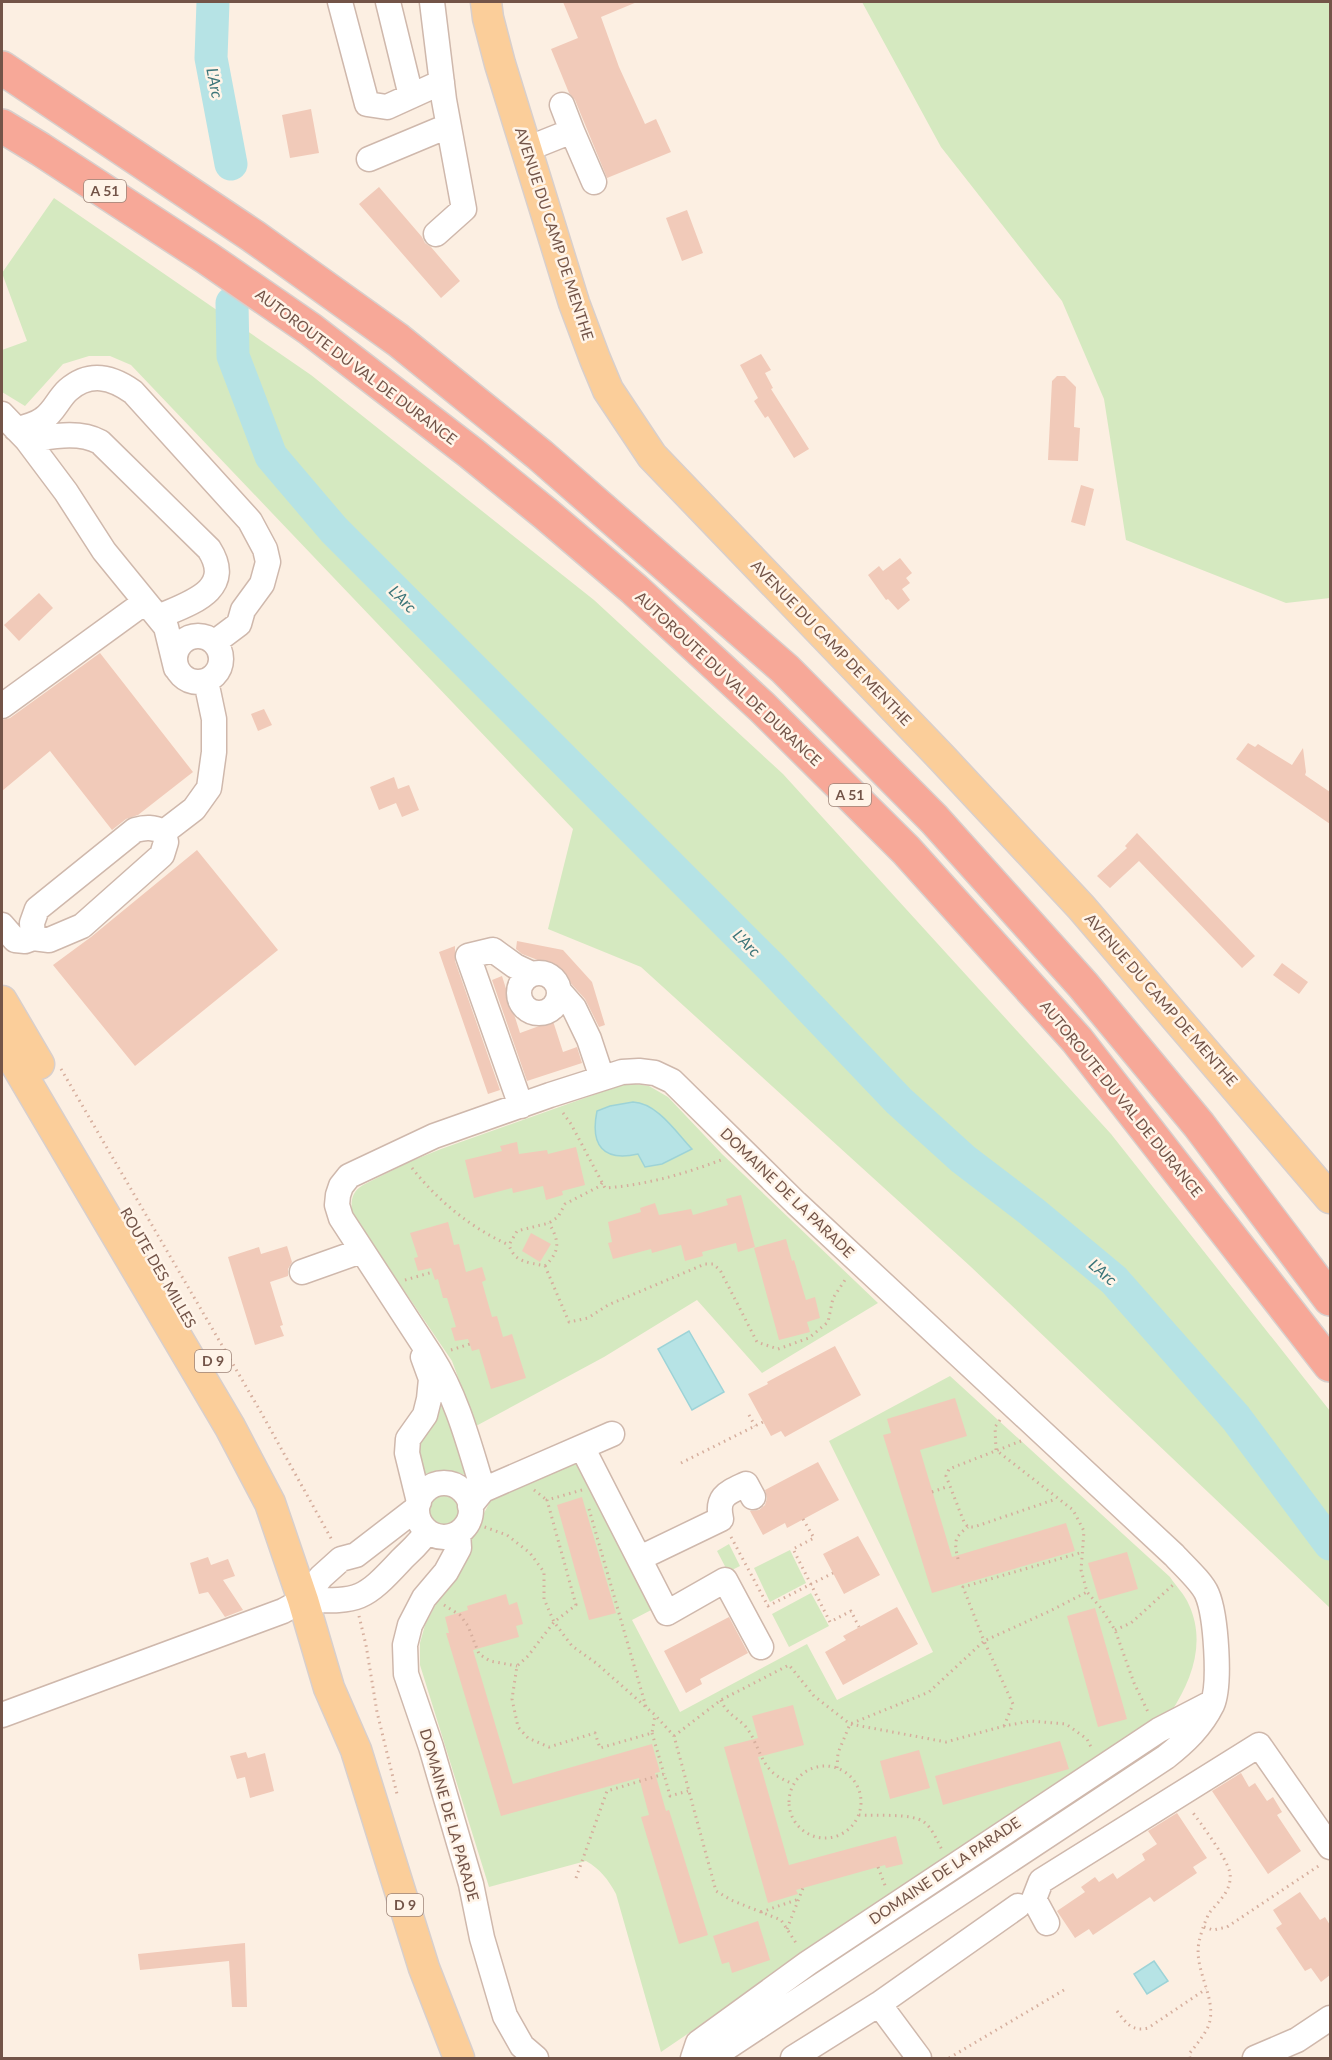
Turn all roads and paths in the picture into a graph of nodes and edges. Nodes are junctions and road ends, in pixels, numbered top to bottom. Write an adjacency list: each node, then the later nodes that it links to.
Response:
1 (340, 2): 7 (street)
2 (387, 2): 7 (street)
3 (432, 2): 6 (street)
4 (486, 2): 12 (main road, AVENUE DU CAMP DE MENTHE)
5 (2, 68): 45 (highway, A 51)
6 (442, 82): 7 (street); 10 (street)
7 (411, 96)
8 (562, 105): 11 (street)
9 (2, 126): 47 (highway, AUTOROUTE DU VAL DE DURANCE / A 51)
10 (448, 126): 13 (street); 15 (street)
11 (572, 131): 12 (street); 14 (street)
12 (527, 149): 36 (main road, AVENUE DU CAMP DE MENTHE)
13 (369, 159)
14 (594, 182)
15 (435, 234)
16 (15, 428): 17 (street); 17 (street); 18 (street)
17 (156, 615): 18 (street); 19 (street); 21 (street)
18 (206, 639): 19 (street); 20 (street)
19 (176, 668): 20 (street)
20 (206, 681): 22 (street)
21 (2, 706)
22 (164, 832): 24 (street); 24 (street)
23 (2, 925): 24 (street)
24 (33, 938)
25 (532, 974): 26 (street); 26 (street); 32 (street)
26 (559, 991): 30 (street)
27 (2, 1001): 78 (main road, ROUTE DES MILLES / D 9)
28 (2, 1041): 78 (main road, ROUTE DES MILLES / D 9)
29 (56, 1060): 69 (path)
30 (602, 1078): 31 (street, DOMAINE DE LA PARADE); 33 (street, DOMAINE DE LA PARADE)
31 (550, 1095): 32 (street, DOMAINE DE LA PARADE); 35 (path)
32 (521, 1106): 34 (street, DOMAINE DE LA PARADE)
33 (742, 1151): 35 (path); 40 (street, DOMAINE DE LA PARADE)
34 (400, 1152): 38 (path); 39 (street, DOMAINE DE LA PARADE)
35 (602, 1183): 37 (path)
36 (1330, 1198)
37 (549, 1223): 38 (path); 41 (path)
38 (509, 1245): 41 (path)
39 (361, 1251): 42 (street); 44 (street, DOMAINE DE LA PARADE)
40 (862, 1264): 41 (path); 48 (street, DOMAINE DE LA PARADE)
41 (545, 1266)
42 (302, 1272)
43 (433, 1272): 44 (path)
44 (384, 1286): 46 (street, DOMAINE DE LA PARADE)
45 (1330, 1299)
46 (417, 1334): 63 (street, DOMAINE DE LA PARADE); 64 (street, DOMAINE DE LA PARADE)
47 (1330, 1365)
48 (1012, 1405): 52 (street, DOMAINE DE LA PARADE); 55 (path)
49 (749, 1415): 51 (path)
50 (763, 1422): 51 (path)
51 (755, 1426): 56 (path)
52 (1042, 1433): 55 (path); 73 (street, DOMAINE DE LA PARADE)
53 (612, 1434): 54 (street)
54 (582, 1449): 64 (street); 71 (street)
55 (996, 1450): 57 (path); 61 (path)
56 (681, 1463)
57 (949, 1486): 59 (path); 67 (path)
58 (583, 1489): 81 (path)
59 (932, 1492)
60 (753, 1497): 65 (street)
61 (1057, 1498): 67 (path); 70 (path)
62 (586, 1501): 89 (path)
63 (418, 1505): 64 (street); 68 (street, DOMAINE DE LA PARADE); 78 (street)
64 (470, 1512): 68 (street); 74 (street, DOMAINE DE LA PARADE); 81 (path)
65 (721, 1519): 71 (street); 76 (path)
66 (803, 1519): 76 (path)
67 (968, 1527): 72 (path)
68 (430, 1533): 74 (street, DOMAINE DE LA PARADE); 78 (street)
69 (337, 1548)
70 (1083, 1552): 77 (path); 84 (path)
71 (640, 1558): 85 (street)
72 (958, 1559)
73 (1188, 1571): 83 (path); 88 (street, DOMAINE DE LA PARADE)
74 (446, 1572): 79 (street, DOMAINE DE LA PARADE)
75 (833, 1573): 76 (path)
76 (810, 1585): 82 (path)
77 (1087, 1592): 83 (path); 84 (path)
78 (313, 1595): 90 (street); 121 (main road, ROUTE DES MILLES / D 9)
79 (424, 1598): 86 (path); 122 (street, DOMAINE DE LA PARADE)
80 (357, 1609): 103 (path)
81 (554, 1622): 86 (path); 89 (path)
82 (859, 1627)
83 (1115, 1630): 94 (path)
84 (984, 1641): 92 (path); 93 (path)
85 (761, 1647)
86 (517, 1666): 95 (path)
87 (721, 1700): 92 (path); 96 (path); 100 (path)
88 (1213, 1702): 94 (street, DOMAINE DE LA PARADE); 124 (street, DOMAINE DE LA PARADE)
89 (646, 1707): 91 (path)
90 (2, 1715)
91 (655, 1715): 95 (path); 96 (path)
92 (850, 1724): 93 (path); 97 (path)
93 (1004, 1726): 98 (path)
94 (1159, 1730): 98 (street, DOMAINE DE LA PARADE)
95 (652, 1733): 99 (path)
96 (674, 1736): 101 (path)
97 (837, 1768): 100 (path); 104 (path)
98 (1101, 1768): 106 (street, DOMAINE DE LA PARADE)
99 (664, 1774): 101 (path); 107 (path)
100 (793, 1784): 104 (path)
101 (689, 1791): 111 (path)
102 (1180, 1794): 105 (street); 112 (street); 113 (path)
103 (399, 1803)
104 (859, 1815): 106 (path)
105 (1326, 1856): 113 (path)
106 (951, 1868): 115 (street, DOMAINE DE LA PARADE)
107 (576, 1878)
108 (803, 1888): 109 (path)
109 (799, 1899): 111 (path); 114 (path)
110 (1018, 1906): 118 (street)
111 (761, 1912): 114 (path)
112 (1047, 1923)
113 (1204, 1927): 116 (path)
114 (787, 1929): 115 (path)
115 (808, 1963): 123 (street, DOMAINE DE LA PARADE)
116 (1206, 1989): 119 (path); 128 (path)
117 (1064, 1990): 127 (path)
118 (879, 2004): 125 (street); 126 (street)
119 (1117, 2011)
120 (1330, 2018): 129 (street)
121 (459, 2058)
122 (536, 2058)
123 (693, 2058)
124 (711, 2058)
125 (793, 2058)
126 (919, 2058)
127 (949, 2058)
128 (1190, 2058)
129 (1255, 2058)

